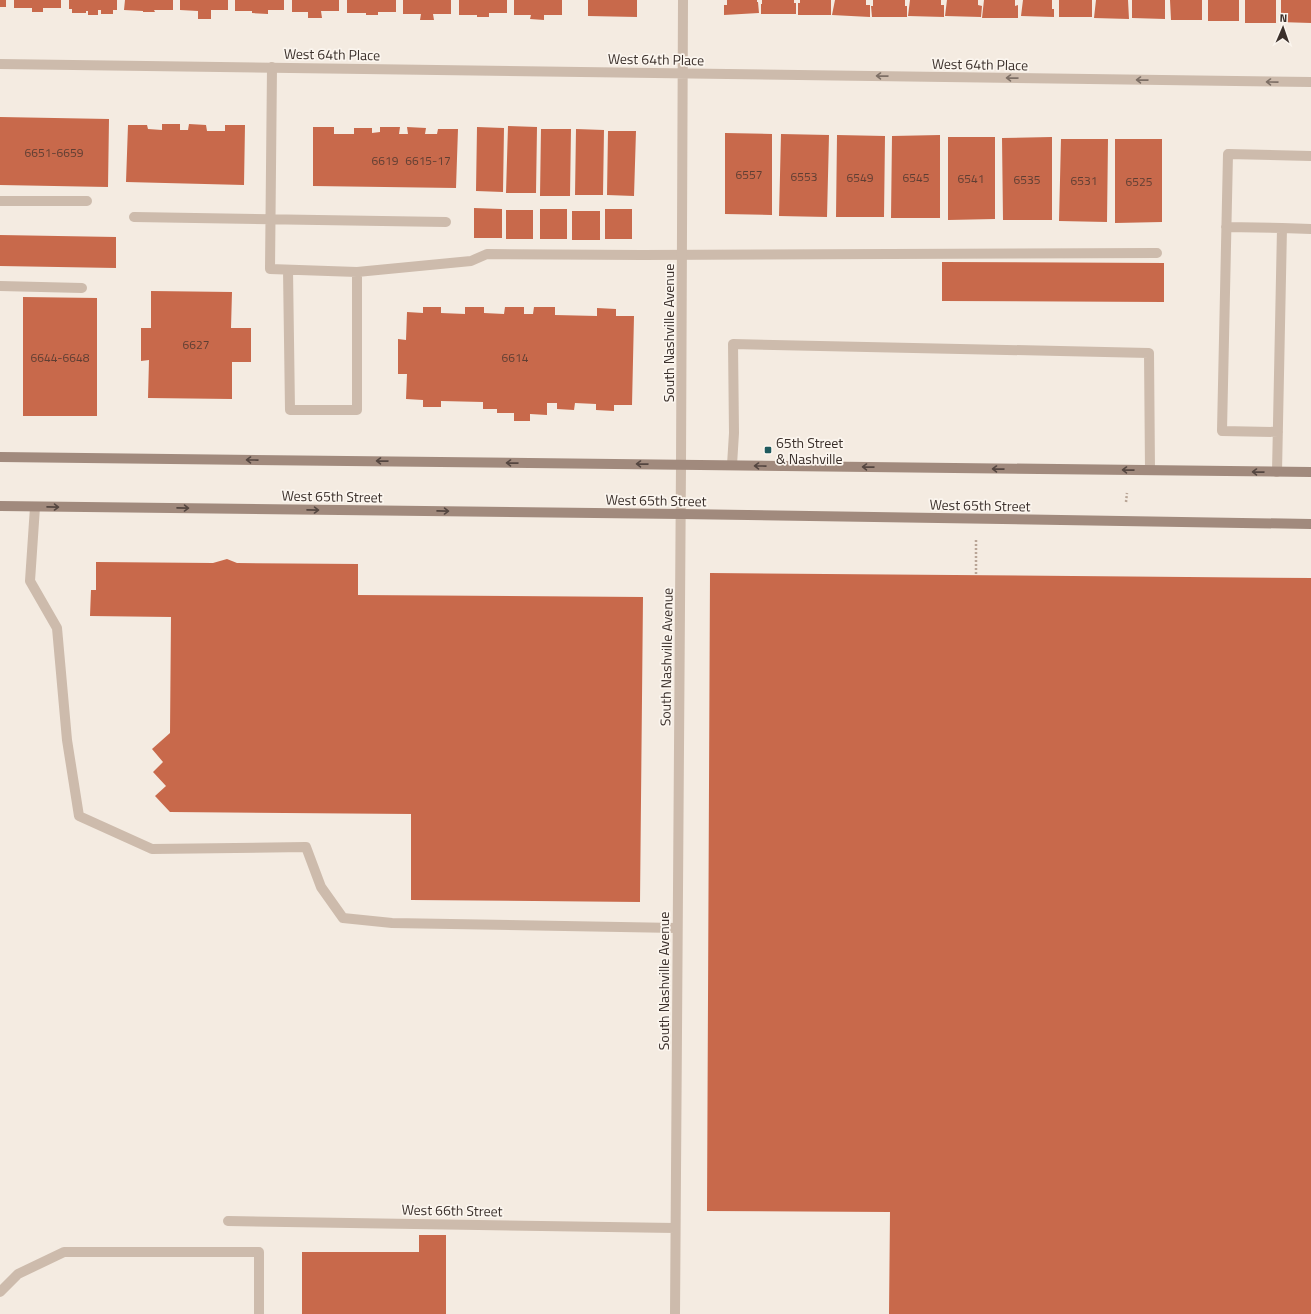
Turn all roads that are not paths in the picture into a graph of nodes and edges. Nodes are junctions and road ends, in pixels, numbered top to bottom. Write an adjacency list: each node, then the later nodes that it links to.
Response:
1 (683, 0): 4 (street, South Nashville Avenue)
2 (0, 64): 3 (street, West 64th Place)
3 (272, 67): 4 (street, West 64th Place); 10 (street)
4 (683, 73): 5 (street, West 64th Place, one-way to 4); 16 (street, South Nashville Avenue)
5 (1311, 82)
6 (1311, 156): 12 (street)
7 (0, 201): 8 (street)
8 (87, 201)
9 (134, 217): 10 (street)
10 (270, 219): 11 (street); 17 (street)
11 (446, 222)
12 (1226, 227): 13 (street); 21 (street)
13 (1282, 228): 14 (street); 21 (street)
14 (1311, 229)
15 (1157, 253): 16 (street)
16 (682, 254): 18 (street); 23 (street, South Nashville Avenue)
17 (288, 270): 18 (street); 18 (street)
18 (357, 272)
19 (0, 286): 20 (street)
20 (82, 288)
21 (1278, 432): 26 (street)
22 (0, 456): 23 (street, one-way to 22)
23 (681, 465): 24 (street); 30 (street, South Nashville Avenue)
24 (732, 465): 25 (street, one-way to 24); 25 (street)
25 (1150, 470): 26 (street, one-way to 25)
26 (1277, 472): 27 (street)
27 (1311, 472)
28 (0, 506): 29 (street, West 65th Street)
29 (35, 507): 30 (street, West 65th Street, one-way to 30); 32 (street)
30 (681, 514): 31 (street, West 65th Street); 32 (street, South Nashville Avenue)
31 (1311, 524)
32 (677, 928): 34 (street, South Nashville Avenue)
33 (228, 1221): 34 (street, West 66th Street)
34 (675, 1228): 37 (street, South Nashville Avenue)
35 (0, 1292): 36 (street)
36 (260, 1314)
37 (675, 1314)

